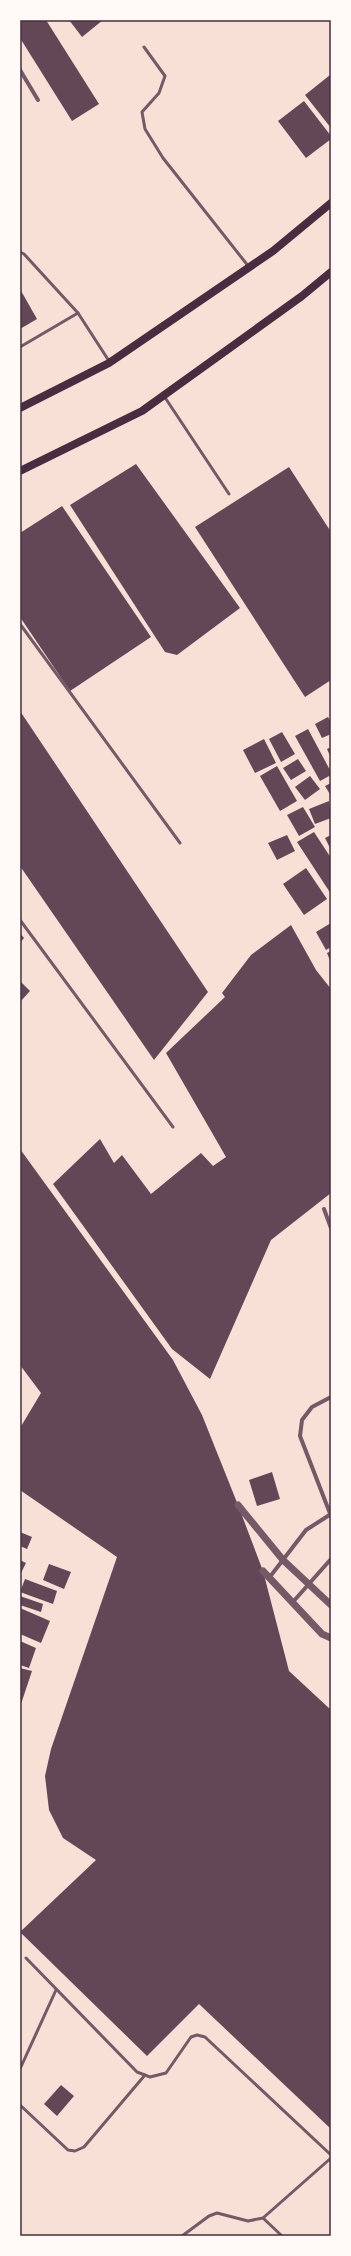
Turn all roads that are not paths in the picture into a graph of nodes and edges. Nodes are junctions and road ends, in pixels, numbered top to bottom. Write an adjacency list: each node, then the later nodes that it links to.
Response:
1 (144, 47): 6 (lane)
2 (20, 70): 3 (street)
3 (38, 100)
4 (331, 203): 6 (main road)
5 (20, 252): 8 (lane)
6 (249, 267): 10 (main road)
7 (331, 272): 11 (main road)
8 (78, 313): 9 (lane); 10 (lane)
9 (20, 347)
10 (109, 363): 12 (main road)
11 (164, 396): 13 (main road); 14 (lane)
12 (20, 408)
13 (20, 471)
14 (229, 494)
15 (20, 624): 16 (lane)
16 (180, 843)
17 (20, 920): 18 (lane)
18 (173, 1127)
19 (324, 1210): 20 (street)
20 (331, 1228)
21 (331, 1397): 23 (street)
22 (238, 1505): 25 (street)
23 (330, 1515): 25 (street)
24 (331, 1559): 28 (street)
25 (283, 1560): 27 (street); 28 (street)
26 (263, 1571): 27 (street)
27 (269, 1578): 29 (street)
28 (308, 1584): 29 (street); 30 (street)
29 (292, 1603): 31 (street)
30 (331, 1605)
31 (331, 1638)
32 (26, 1958): 33 (lane)
33 (56, 1990): 34 (lane); 35 (lane)
34 (20, 2069)
35 (145, 2075): 36 (lane); 37 (lane)
36 (20, 2105)
37 (331, 2154)
38 (331, 2158): 39 (lane)
39 (263, 2218): 40 (lane); 41 (lane)
40 (185, 2235)
41 (282, 2236)

